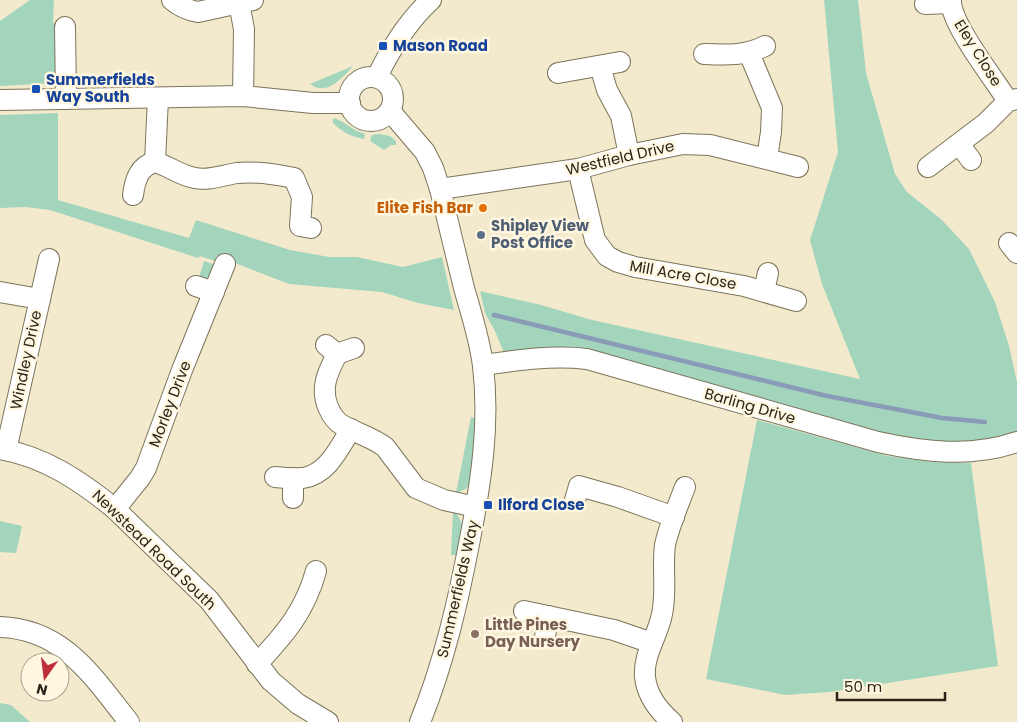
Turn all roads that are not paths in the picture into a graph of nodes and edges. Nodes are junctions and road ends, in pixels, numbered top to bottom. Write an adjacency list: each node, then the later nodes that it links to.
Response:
1 (172, 0): 3 (street)
2 (431, 0): 11 (street)
3 (246, 2): 12 (street)
4 (951, 2): 5 (street, Eley Close); 16 (street, Eley Close)
5 (925, 4)
6 (65, 27): 13 (street)
7 (704, 54): 20 (street)
8 (620, 62): 9 (street)
9 (600, 66): 10 (street); 19 (street)
10 (558, 73)
11 (377, 77): 17 (street); 18 (street)
12 (243, 96): 14 (street); 17 (street)
13 (66, 98): 14 (street); 15 (street)
14 (158, 98): 21 (street)
15 (0, 100)
16 (1013, 100): 23 (street, Eley Close)
17 (350, 103): 18 (street)
18 (390, 111): 25 (street)
19 (629, 154): 20 (street, Westfield Drive); 24 (street, Westfield Drive)
20 (767, 158): 22 (street, Westfield Drive)
21 (155, 162): 26 (street); 27 (street)
22 (798, 167)
23 (928, 167)
24 (578, 169): 25 (street, Westfield Drive); 32 (street, Mill Acre Close)
25 (440, 189): 34 (street, Summerfields Way)
26 (133, 195)
27 (311, 228)
28 (49, 259): 31 (street, Windley Drive)
29 (225, 264): 42 (street, Morley Drive)
30 (0, 292): 31 (street, Windley Drive)
31 (40, 299): 37 (street, Windley Drive)
32 (796, 301)
33 (339, 349): 35 (street)
34 (483, 365): 36 (street, Barling Drive); 41 (street, Summerfields Way)
35 (351, 429): 39 (street); 41 (street)
36 (1017, 442)
37 (3, 450): 42 (street, Newstead Road South)
38 (685, 487): 43 (street)
39 (293, 498)
40 (575, 500): 43 (street)
41 (476, 508): 53 (street, Summerfields Way)
42 (116, 509): 50 (street, Newstead Road South)
43 (674, 517): 49 (street)
44 (316, 571): 50 (street)
45 (524, 611): 46 (street)
46 (548, 616): 48 (street); 49 (street)
47 (0, 626): 51 (street)
48 (545, 637)
49 (652, 643): 54 (street)
50 (257, 664): 52 (street, Newstead Road South)
51 (129, 722)
52 (328, 722)
53 (420, 722)
54 (672, 722)

